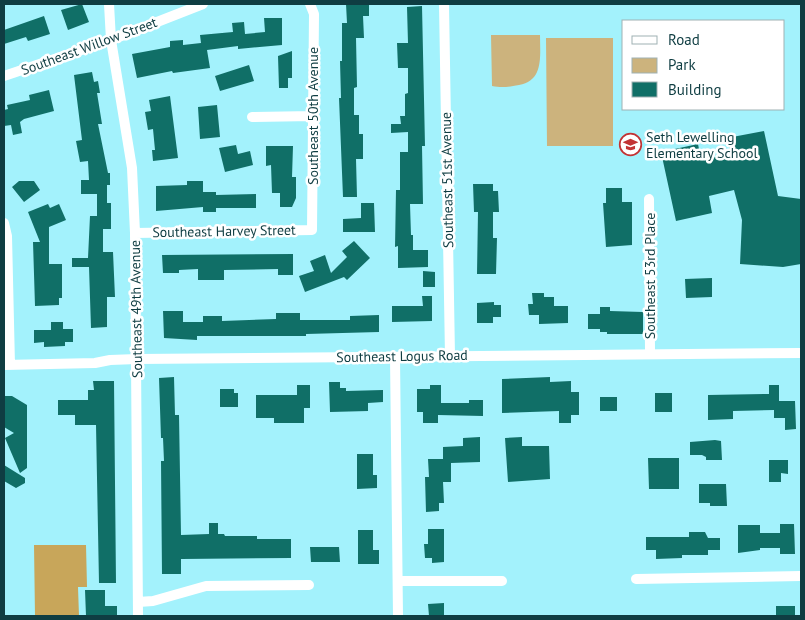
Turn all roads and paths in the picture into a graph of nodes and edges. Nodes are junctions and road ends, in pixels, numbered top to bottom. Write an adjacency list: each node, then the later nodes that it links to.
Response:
1 (110, 4): 5 (street, Southeast 49th Avenue)
2 (203, 4): 5 (street, Southeast Willow Street)
3 (310, 4): 7 (street, Southeast 50th Avenue)
4 (444, 4): 15 (street, Southeast 51st Avenue)
5 (111, 40): 6 (street, Southeast Willow Street); 12 (street, Southeast 49th Avenue)
6 (4, 76)
7 (313, 116): 8 (street); 11 (street, Southeast 50th Avenue)
8 (252, 118)
9 (649, 199): 14 (street, Southeast 53rd Place)
10 (4, 223): 18 (street)
11 (312, 230): 12 (street, Southeast Harvey Street)
12 (135, 233): 17 (street, Southeast 49th Avenue)
13 (801, 352): 14 (street, Southeast Logus Road)
14 (650, 353): 15 (street, Southeast Logus Road)
15 (450, 356): 16 (street, Southeast Logus Road)
16 (395, 357): 17 (street, Southeast Logus Road); 21 (street)
17 (137, 359): 18 (street, Southeast Logus Road); 24 (street, Southeast 49th Avenue)
18 (7, 365)
19 (801, 576): 20 (street)
20 (636, 579)
21 (398, 581): 22 (street); 26 (street)
22 (502, 581)
23 (309, 585): 24 (street)
24 (138, 602): 25 (street, Southeast 49th Avenue)
25 (138, 616)
26 (398, 616)

